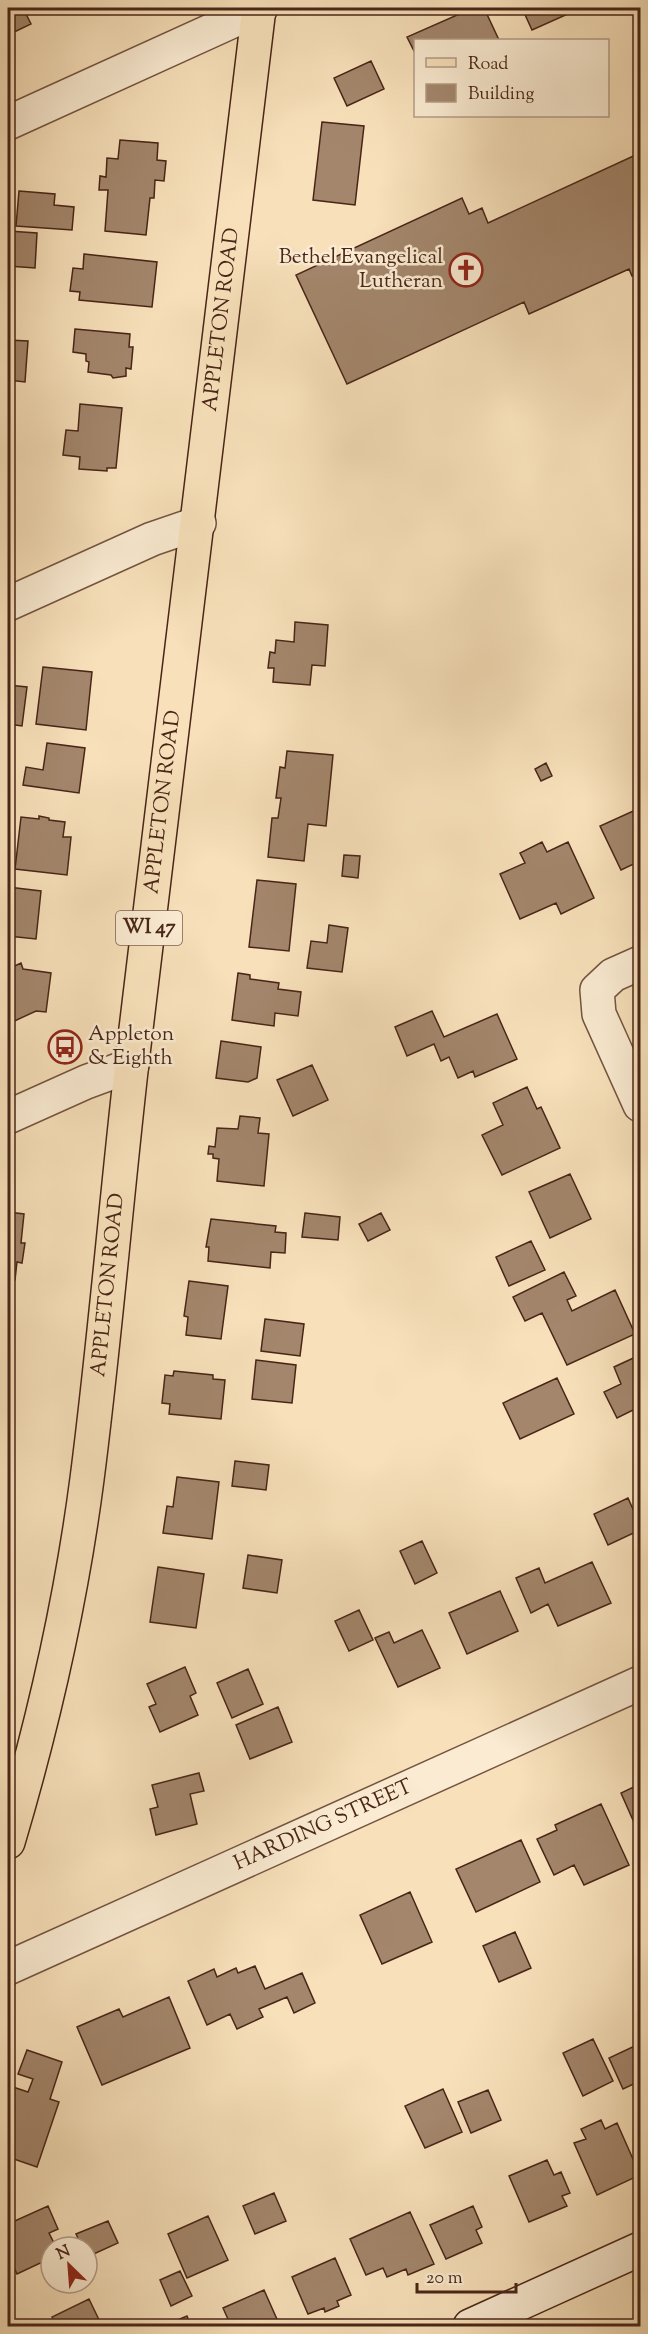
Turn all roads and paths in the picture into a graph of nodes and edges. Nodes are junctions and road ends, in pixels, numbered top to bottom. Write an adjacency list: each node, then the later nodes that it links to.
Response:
1 (260, 8): 2 (street); 3 (main road, APPLETON ROAD / WI 47)
2 (8, 123)
3 (199, 523): 4 (street); 6 (main road, APPLETON ROAD / WI 47)
4 (8, 604)
5 (640, 963): 7 (street)
6 (132, 1065): 8 (street); 10 (main road, APPLETON ROAD / WI 47)
7 (640, 1105)
8 (8, 1117)
9 (640, 1683): 11 (street, HARDING STREET)
10 (8, 1842)
11 (8, 1968)
12 (640, 2249): 13 (street)
13 (470, 2326)

